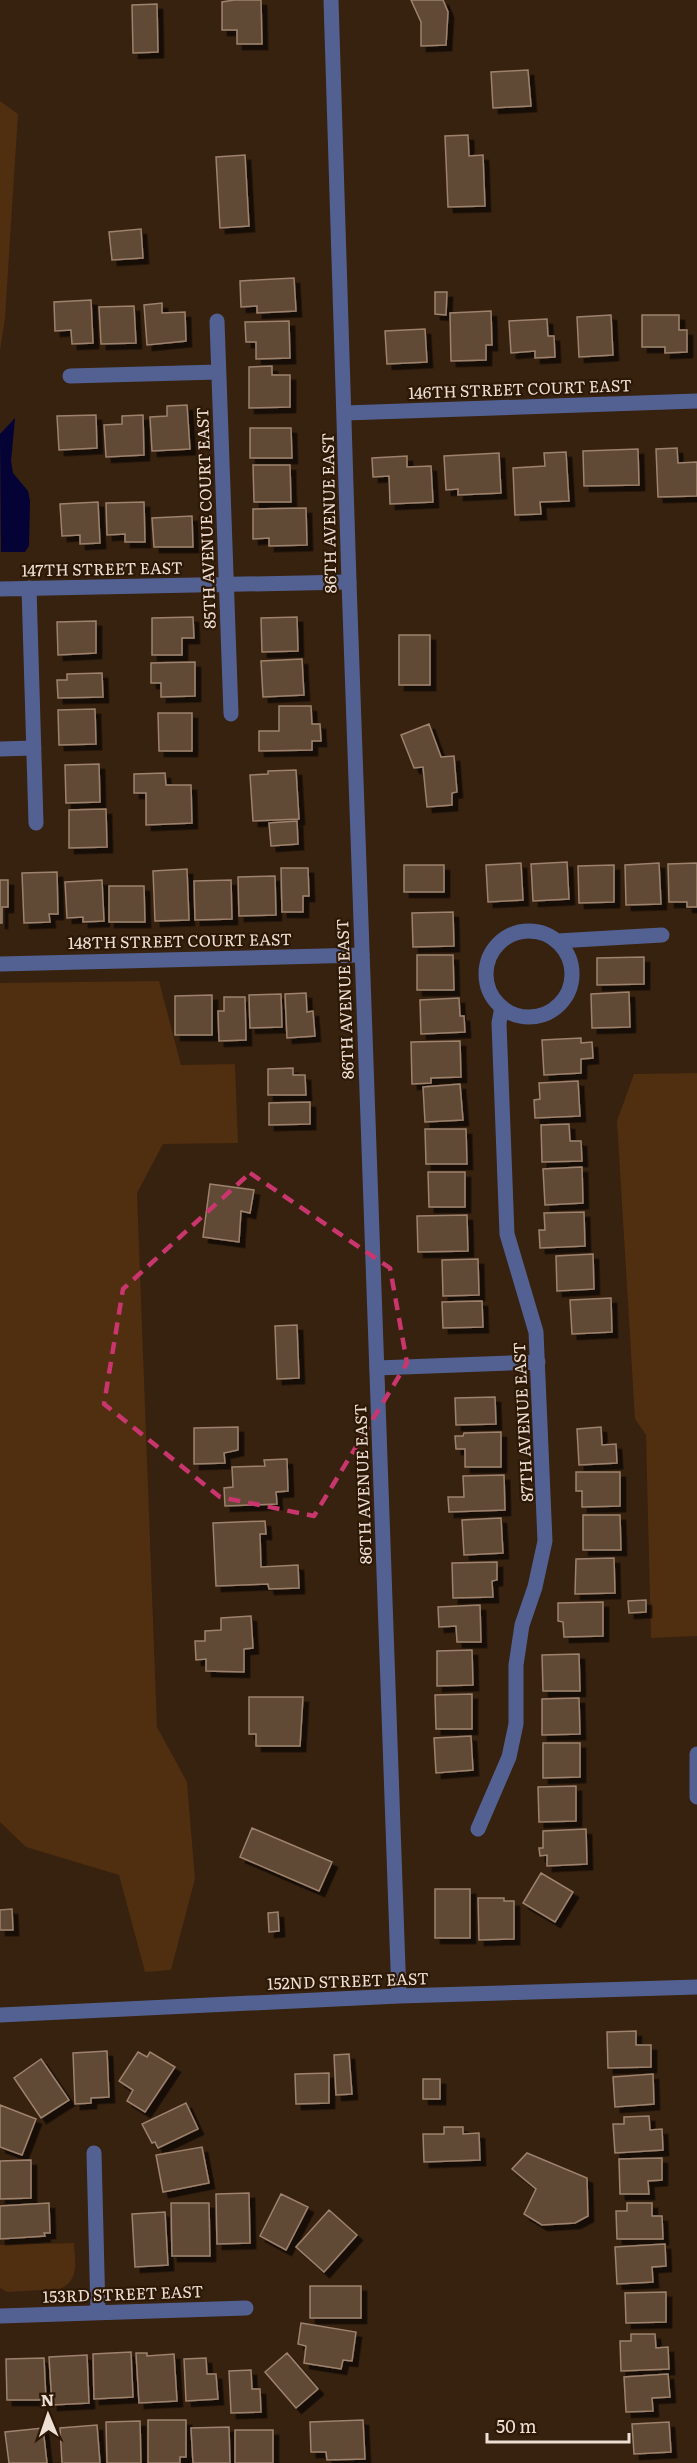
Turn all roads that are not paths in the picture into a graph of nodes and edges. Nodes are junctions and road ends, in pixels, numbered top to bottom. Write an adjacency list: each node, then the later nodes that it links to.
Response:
1 (331, 0): 6 (street, 86TH AVENUE EAST)
2 (217, 321): 3 (street, 85TH AVENUE COURT EAST)
3 (218, 372): 4 (street); 8 (street, 85TH AVENUE COURT EAST)
4 (70, 376)
5 (697, 401): 6 (street, 146TH STREET COURT EAST)
6 (345, 413): 7 (street, 86TH AVENUE EAST)
7 (349, 582): 8 (street, 147TH STREET EAST); 17 (street, 86TH AVENUE EAST)
8 (227, 584): 9 (street, 147TH STREET EAST); 11 (street, 85TH AVENUE COURT EAST)
9 (29, 588): 10 (street, 147TH STREET EAST); 12 (street)
10 (0, 589)
11 (231, 714)
12 (33, 748): 13 (street); 14 (street)
13 (0, 749)
14 (36, 823)
15 (662, 935): 16 (street)
16 (557, 941): 19 (street); 19 (street)
17 (362, 955): 18 (street, 148TH STREET COURT EAST); 21 (street, 86TH AVENUE EAST)
18 (0, 964)
19 (502, 1007): 20 (street, 87TH AVENUE EAST)
20 (538, 1362): 21 (street); 24 (street, 87TH AVENUE EAST)
21 (378, 1368): 26 (street, 86TH AVENUE EAST)
22 (697, 1754): 23 (street)
23 (697, 1797)
24 (478, 1830)
25 (697, 1987): 26 (street, 152ND STREET EAST)
26 (399, 1996): 27 (street, 152ND STREET EAST)
27 (0, 2015)
28 (94, 2153): 30 (street)
29 (246, 2308): 30 (street, 153RD STREET EAST)
30 (98, 2312): 31 (street, 153RD STREET EAST)
31 (0, 2316)

